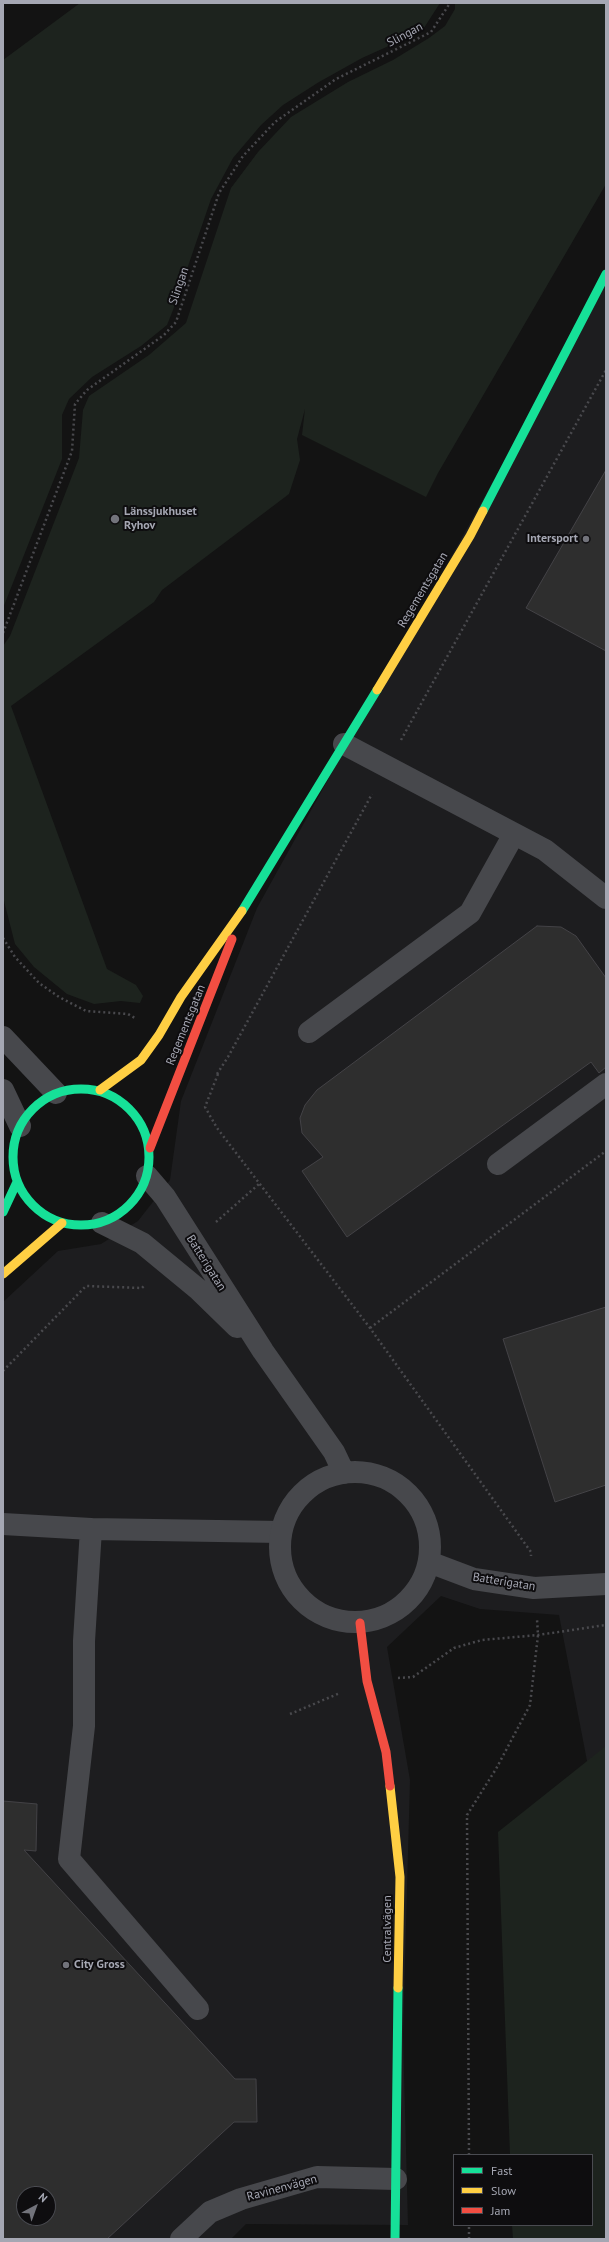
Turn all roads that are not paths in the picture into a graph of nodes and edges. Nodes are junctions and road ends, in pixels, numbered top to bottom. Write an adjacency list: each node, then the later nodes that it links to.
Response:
1 (606, 274): 2 (street, Regementsgatan)
2 (344, 744): 3 (street); 5 (street, Regementsgatan)
3 (514, 834): 4 (street); 6 (street)
4 (606, 898)
5 (244, 909): 10 (street, Regementsgatan); 13 (street, Regementsgatan)
6 (309, 1032)
7 (3, 1037): 11 (street)
8 (606, 1084): 14 (street)
9 (3, 1090): 12 (street)
10 (100, 1090): 11 (street); 13 (street)
11 (56, 1093): 12 (street)
12 (20, 1126): 16 (street)
13 (150, 1148): 15 (street)
14 (498, 1164)
15 (147, 1176): 19 (street); 21 (street, Batterigatan)
16 (17, 1182): 17 (street); 18 (street)
17 (3, 1212)
18 (62, 1223): 19 (street); 20 (street)
19 (102, 1223): 21 (street, Batterigatan)
20 (3, 1274)
21 (263, 1351): 22 (street, Batterigatan)
22 (344, 1473): 25 (street); 26 (street)
23 (3, 1524): 24 (street)
24 (91, 1529): 25 (street); 29 (street)
25 (281, 1532): 28 (street)
26 (429, 1562): 27 (street, Batterigatan); 28 (street)
27 (606, 1584)
28 (360, 1622): 30 (street, Centralvägen)
29 (198, 2009)
30 (396, 2179): 31 (street, Ravinenvägen); 32 (street, Centralvägen)
31 (181, 2239)
32 (395, 2239)

